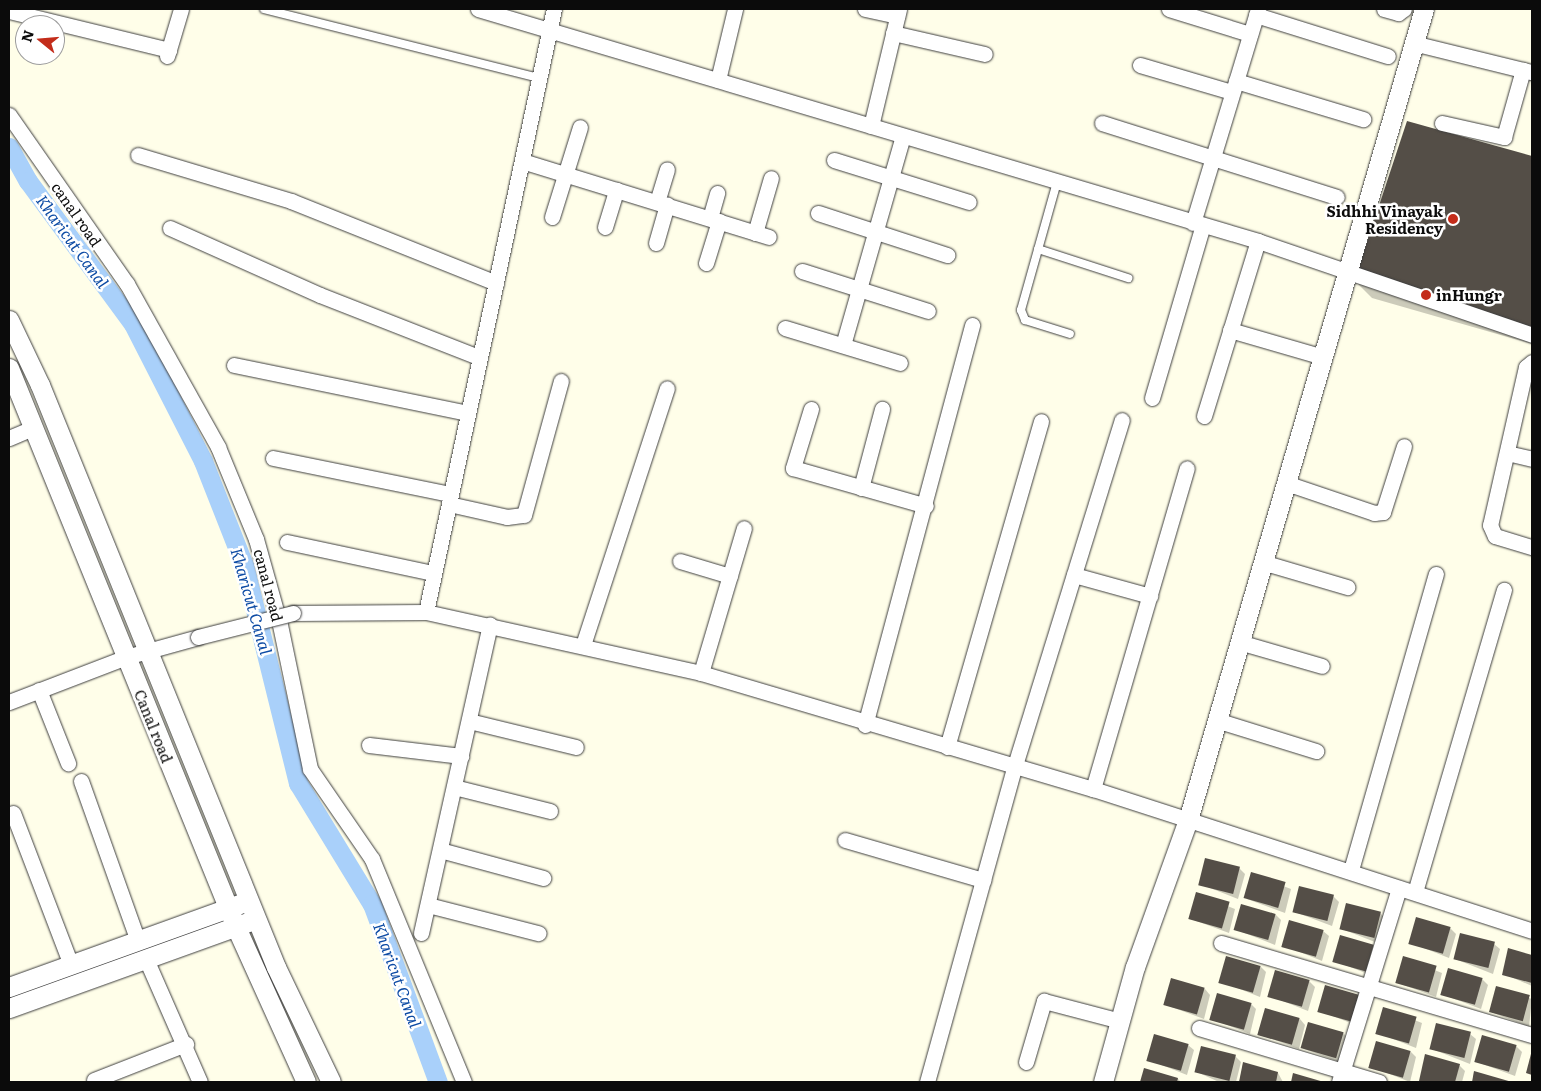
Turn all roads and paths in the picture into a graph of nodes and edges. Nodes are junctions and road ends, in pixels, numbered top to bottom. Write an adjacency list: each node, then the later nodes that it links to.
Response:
1 (181, 9): 11 (street)
2 (264, 9): 22 (lane)
3 (478, 9): 14 (street)
4 (554, 9): 14 (street)
5 (736, 9): 23 (street)
6 (865, 9): 12 (street)
7 (1169, 9): 16 (street)
8 (1384, 9): 9 (street)
9 (1404, 9)
10 (1424, 9): 17 (street)
11 (9, 10)
12 (898, 12): 15 (street)
13 (1257, 12): 16 (street); 19 (street)
14 (550, 30): 22 (street); 23 (street)
15 (893, 33): 18 (street); 30 (street)
16 (1250, 34): 24 (street)
17 (1413, 43): 21 (street); 58 (street)
18 (985, 54)
19 (1388, 56)
20 (1140, 65): 24 (street)
21 (1528, 71): 28 (street)
22 (539, 78): 34 (street)
23 (718, 80): 30 (street)
24 (1234, 87): 26 (street); 35 (street)
25 (9, 115): 167 (street, canal road)
26 (1363, 119)
27 (1102, 123): 35 (street)
28 (1442, 123)
29 (580, 126): 37 (street)
30 (871, 126): 31 (street)
31 (903, 136): 39 (street); 40 (street)
32 (138, 155): 61 (street)
33 (834, 160): 39 (street)
34 (522, 161): 37 (street); 61 (street)
35 (1212, 161): 43 (street); 49 (street)
36 (667, 170): 45 (street)
37 (565, 174): 41 (street); 47 (street)
38 (771, 178): 48 (street)
39 (891, 178): 44 (street); 52 (street)
40 (1057, 182): 49 (street); 55 (lane)
41 (616, 190): 45 (street); 50 (street)
42 (717, 193): 48 (street)
43 (1337, 197)
44 (969, 202)
45 (662, 204): 48 (street); 54 (street)
46 (818, 213): 52 (street)
47 (552, 217)
48 (714, 220): 57 (street)
49 (1198, 224): 53 (street); 79 (street)
50 (604, 227)
51 (170, 228): 72 (street)
52 (875, 232): 56 (street); 62 (street)
53 (1258, 241): 58 (street); 67 (street)
54 (656, 244)
55 (1038, 249): 60 (lane); 68 (lane)
56 (947, 255)
57 (706, 263)
58 (1349, 270): 69 (street); 71 (street)
59 (802, 271): 62 (street)
60 (1128, 278)
61 (496, 283): 72 (street)
62 (859, 290): 63 (street); 70 (street)
63 (928, 311)
64 (9, 320): 113 (street)
65 (972, 325): 96 (street)
66 (785, 328): 70 (street)
67 (1230, 330): 71 (street); 83 (street)
68 (1070, 334)
69 (1532, 335)
70 (843, 345): 74 (street)
71 (1323, 356): 93 (street)
72 (478, 357): 82 (street)
73 (1532, 362): 89 (street)
74 (900, 363)
75 (234, 365): 82 (street)
76 (9, 368): 86 (street, Canal road)
77 (561, 381): 95 (street)
78 (667, 388): 112 (street)
79 (1152, 398)
80 (811, 408): 94 (street)
81 (882, 409): 94 (street)
82 (467, 412): 95 (street)
83 (1204, 416)
84 (1041, 420): 124 (street)
85 (1122, 420): 104 (street)
86 (33, 428): 87 (street); 114 (street, Canal road)
87 (9, 438)
88 (1404, 446): 93 (street)
89 (1507, 453): 91 (street); 99 (street)
90 (273, 458): 95 (street)
91 (1532, 459)
92 (1187, 468): 108 (street)
93 (1286, 483): 101 (street)
94 (861, 488): 96 (street)
95 (450, 499): 102 (street)
96 (926, 506): 121 (street)
97 (744, 528): 105 (street)
98 (287, 542): 102 (street)
99 (1532, 547)
100 (680, 561): 105 (street)
101 (1262, 562): 106 (street); 111 (street)
102 (433, 573): 109 (street)
103 (1436, 574): 137 (street)
104 (1074, 575): 108 (street); 128 (street)
105 (730, 576): 116 (street)
106 (1347, 587)
107 (1504, 590): 141 (street)
108 (1150, 596): 131 (street)
109 (426, 612): 110 (street); 113 (street, bridge)
110 (490, 625): 112 (street); 120 (street)
111 (1239, 642): 115 (street); 119 (street)
112 (583, 646): 116 (street)
113 (145, 652): 114 (street); 142 (street)
114 (126, 657): 117 (street); 144 (street, Canal road)
115 (1322, 666)
116 (701, 673): 121 (street)
117 (39, 690): 118 (street); 127 (street)
118 (9, 702)
119 (1216, 720): 125 (street); 134 (street)
120 (468, 721): 123 (street); 126 (street)
121 (865, 725): 124 (street)
122 (369, 746): 126 (street)
123 (576, 747)
124 (947, 747): 128 (street)
125 (1316, 751)
126 (461, 756): 130 (street)
127 (68, 763)
128 (1015, 765): 131 (street); 139 (street)
129 (80, 781): 150 (street)
130 (454, 787): 132 (street); 136 (street)
131 (1093, 789): 134 (street)
132 (550, 811)
133 (13, 813): 153 (street)
134 (1188, 820): 137 (street); 157 (street)
135 (845, 840): 139 (street)
136 (440, 850): 138 (street); 143 (street)
137 (1351, 870): 140 (street)
138 (543, 878)
139 (983, 880): 168 (street)
140 (1399, 888): 141 (street); 154 (street)
141 (1415, 892): 147 (street)
142 (248, 901): 144 (street); 145 (street)
143 (428, 905): 148 (street); 149 (street)
144 (229, 908): 146 (street, Canal road); 150 (street)
145 (256, 919): 146 (street); 166 (street)
146 (236, 927): 152 (street); 165 (street, Canal road)
147 (1532, 931)
148 (422, 933)
149 (538, 933)
150 (138, 941): 153 (street)
151 (1221, 943): 154 (street)
152 (146, 959): 156 (street); 160 (street)
153 (70, 965): 155 (street)
154 (1369, 985): 159 (street); 162 (street)
155 (9, 987)
156 (9, 1008)
157 (1120, 1022): 161 (street); 169 (street)
158 (1199, 1028): 162 (street)
159 (1532, 1035)
160 (186, 1044): 163 (street); 164 (street)
161 (1026, 1062)
162 (1340, 1076): 170 (street)
163 (94, 1080)
164 (200, 1082)
165 (304, 1082)
166 (331, 1082)
167 (464, 1082)
168 (927, 1082)
169 (1103, 1082)
170 (1379, 1082)

